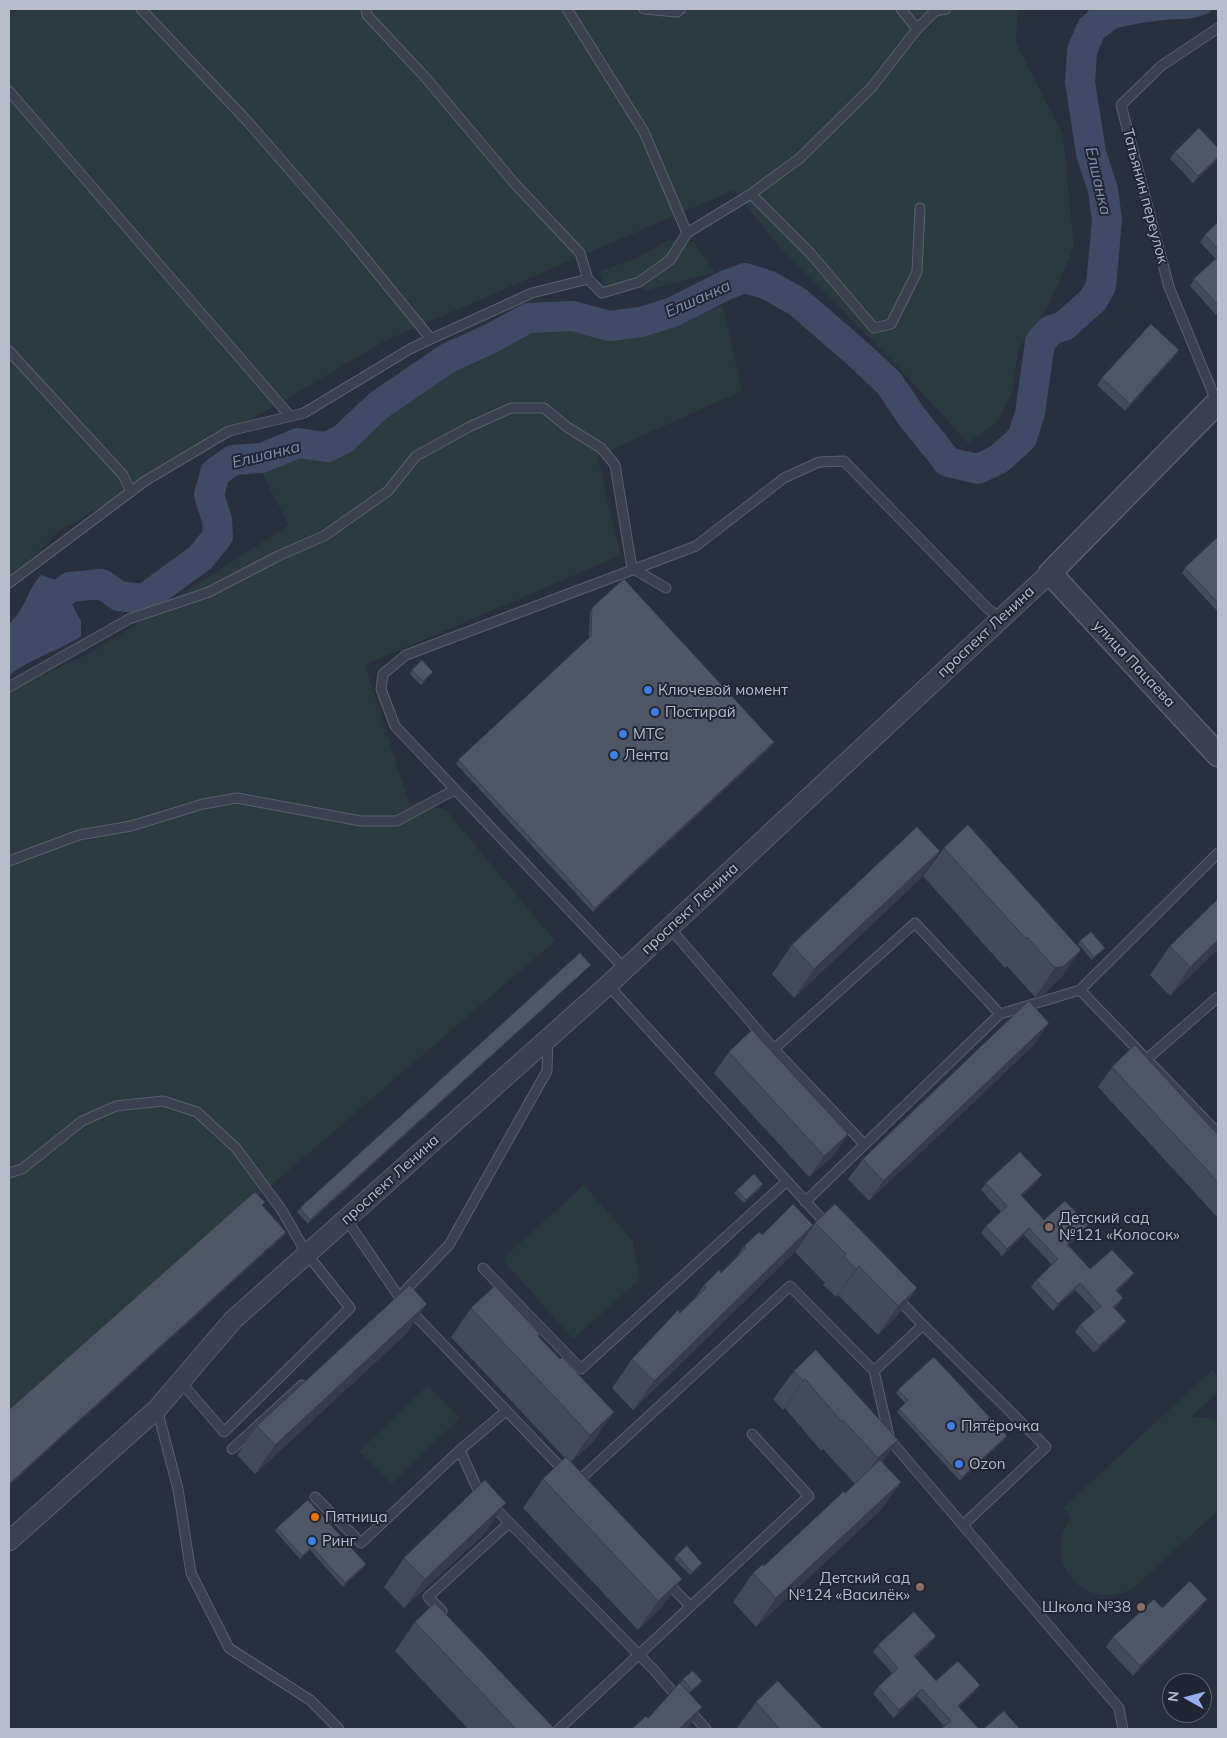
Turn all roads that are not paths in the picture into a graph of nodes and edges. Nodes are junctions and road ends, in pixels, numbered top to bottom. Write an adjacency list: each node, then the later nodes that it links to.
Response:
1 (141, 9): 15 (lane)
2 (366, 9): 14 (lane)
3 (568, 9): 13 (lane)
4 (644, 9): 5 (lane)
5 (681, 9)
6 (901, 9): 9 (lane)
7 (946, 9): 9 (lane)
8 (1218, 28): 17 (lane, Татьянин переулок)
9 (917, 29): 11 (lane)
10 (9, 91): 18 (lane)
11 (751, 194): 12 (lane); 13 (lane)
12 (920, 208)
13 (687, 233): 14 (lane)
14 (588, 279): 15 (lane)
15 (431, 339): 18 (lane)
16 (9, 350): 19 (lane)
17 (1218, 402): 21 (street, проспект Ленина)
18 (290, 416): 19 (lane)
19 (131, 492): 22 (lane)
20 (632, 568): 23 (lane); 24 (lane); 25 (lane); 27 (lane)
21 (1050, 573): 24 (street, проспект Ленина); 26 (street, улица Пацаева)
22 (9, 583)
23 (666, 588)
24 (1001, 618): 30 (street, проспект Ленина)
25 (9, 687)
26 (1218, 754)
27 (454, 790): 29 (lane); 31 (lane)
28 (1218, 854): 33 (lane)
29 (9, 861)
30 (670, 927): 31 (street, проспект Ленина); 37 (lane)
31 (625, 969): 32 (street, проспект Ленина)
32 (608, 985): 36 (street, проспект Ленина); 42 (lane)
33 (1080, 990): 35 (lane); 38 (lane)
34 (1218, 997): 38 (lane)
35 (1000, 1014): 37 (lane); 40 (lane)
36 (549, 1038): 44 (street, проспект Ленина); 49 (lane)
37 (774, 1049): 40 (lane)
38 (1148, 1058): 39 (lane)
39 (1218, 1133)
40 (864, 1144): 43 (lane)
41 (9, 1173): 46 (lane)
42 (786, 1182): 43 (lane); 47 (lane)
43 (805, 1202): 45 (lane)
44 (346, 1219): 46 (street, проспект Ленина); 49 (lane)
45 (838, 1236)
46 (307, 1254): 54 (street, проспект Ленина); 54 (lane)
47 (483, 1268)
48 (890, 1291): 51 (lane)
49 (399, 1297): 50 (lane); 56 (lane)
50 (391, 1304)
51 (923, 1325): 52 (lane); 64 (lane)
52 (874, 1371): 60 (lane); 64 (lane)
53 (312, 1376): 58 (lane)
54 (180, 1381): 55 (street, проспект Ленина)
55 (157, 1409): 65 (street, проспект Ленина); 71 (lane)
56 (506, 1412): 59 (lane); 60 (lane)
57 (752, 1434): 67 (lane)
58 (232, 1449)
59 (460, 1450): 62 (lane); 63 (lane)
60 (576, 1483): 61 (lane)
61 (582, 1491)
62 (315, 1497)
63 (510, 1523): 68 (lane); 69 (lane)
64 (963, 1525): 73 (lane)
65 (9, 1541)
66 (663, 1578): 67 (lane)
67 (690, 1606): 69 (lane)
68 (448, 1618)
69 (638, 1655): 70 (lane); 72 (lane)
70 (699, 1728)
71 (339, 1729)
72 (559, 1729)
73 (1123, 1729)

